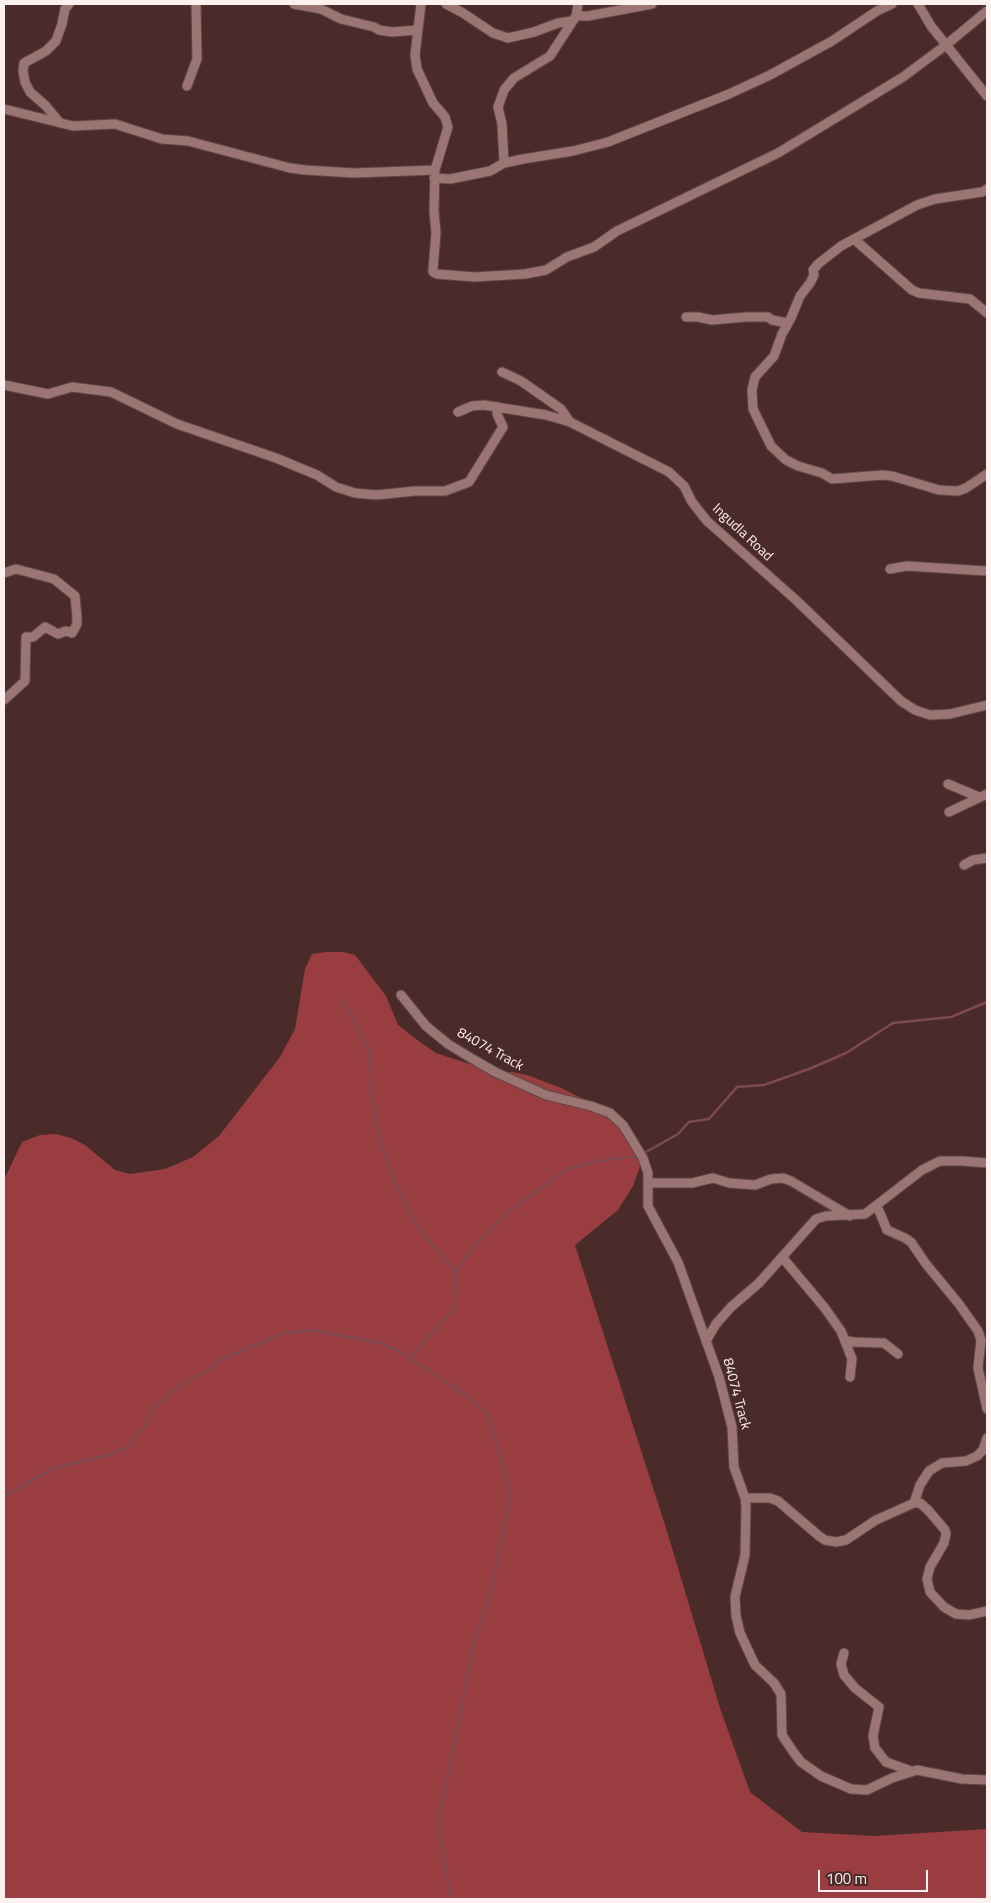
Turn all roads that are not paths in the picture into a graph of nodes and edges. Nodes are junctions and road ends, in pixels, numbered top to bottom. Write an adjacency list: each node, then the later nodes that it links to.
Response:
1 (69, 4): 17 (street)
2 (196, 4): 14 (street)
3 (294, 4): 12 (street)
4 (421, 4): 12 (street)
5 (446, 4): 11 (street)
6 (578, 4): 11 (street)
7 (652, 4): 11 (street)
8 (892, 4): 18 (street)
9 (918, 4): 13 (street)
10 (987, 11): 13 (street)
11 (574, 19): 18 (street)
12 (417, 30): 19 (street)
13 (946, 45): 15 (street); 19 (street)
14 (187, 86)
15 (987, 96)
16 (4, 109): 17 (street)
17 (60, 123): 19 (street)
18 (504, 163): 19 (street)
19 (435, 174)
20 (987, 190): 21 (street)
21 (854, 239): 22 (street); 24 (street)
22 (987, 313)
23 (686, 317): 24 (street)
24 (788, 322): 30 (street)
25 (502, 372): 29 (street)
26 (4, 385): 27 (street)
27 (498, 407): 28 (street, Ingudla Road); 29 (street, Ingudla Road)
28 (458, 412)
29 (570, 422): 35 (street, Ingudla Road)
30 (987, 474)
31 (890, 569): 32 (street)
32 (987, 571)
33 (4, 573): 34 (street)
34 (4, 700)
35 (987, 704)
36 (948, 784): 37 (street)
37 (983, 795): 38 (street)
38 (949, 812)
39 (987, 858): 40 (street)
40 (964, 865)
41 (401, 995): 43 (street, 84074 Track)
42 (987, 1163): 44 (street)
43 (648, 1183): 45 (street); 48 (street, 84074 Track)
44 (877, 1206): 45 (street); 49 (street)
45 (850, 1216): 46 (street)
46 (782, 1257): 47 (street); 48 (street)
47 (845, 1340): 50 (street); 51 (street)
48 (706, 1341): 54 (street, 84074 Track)
49 (983, 1353): 52 (street)
50 (898, 1354)
51 (850, 1377)
52 (987, 1409)
53 (987, 1438): 55 (street)
54 (745, 1498): 55 (street); 58 (street, 84074 Track)
55 (914, 1503): 56 (street)
56 (987, 1611)
57 (844, 1653): 58 (street)
58 (911, 1772): 59 (street, 84074 Track)
59 (987, 1780)

